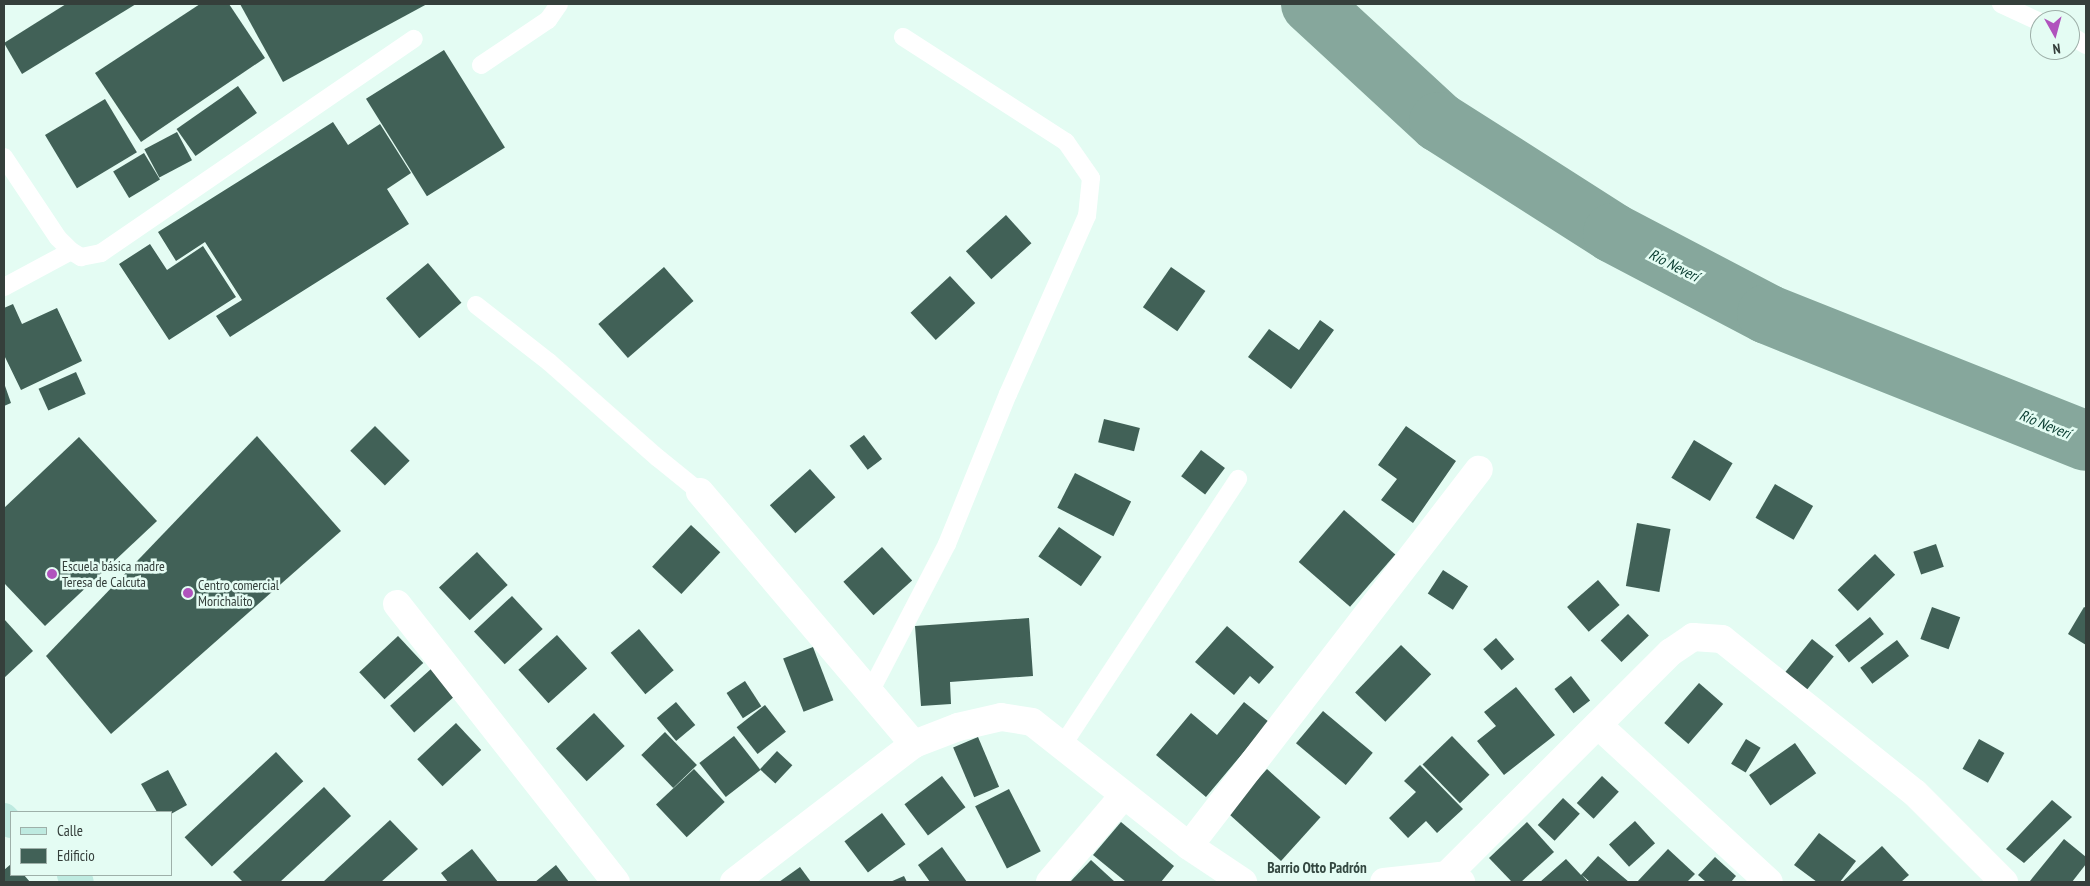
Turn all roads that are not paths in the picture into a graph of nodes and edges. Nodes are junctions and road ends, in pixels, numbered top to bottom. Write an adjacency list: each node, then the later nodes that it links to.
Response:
1 (559, 4): 6 (lane)
2 (2001, 4): 3 (lane)
3 (2030, 17)
4 (903, 37): 15 (lane)
5 (414, 39): 8 (lane)
6 (481, 65)
7 (4, 157): 8 (lane)
8 (71, 251): 9 (lane)
9 (4, 286)
10 (476, 305): 13 (lane)
11 (1479, 470): 20 (street)
12 (1238, 479): 18 (lane)
13 (700, 492): 15 (street)
14 (397, 604): 22 (street)
15 (870, 692): 17 (street)
16 (1598, 725): 21 (street); 27 (street); 28 (street)
17 (914, 744): 18 (street); 23 (street)
18 (1062, 746): 19 (street)
19 (1124, 795): 20 (street); 24 (street)
20 (1188, 846): 25 (street)
21 (1454, 879): 26 (street)
22 (616, 882)
23 (734, 882)
24 (1050, 882)
25 (1243, 882)
26 (1384, 882)
27 (1769, 882)
28 (2004, 882)

